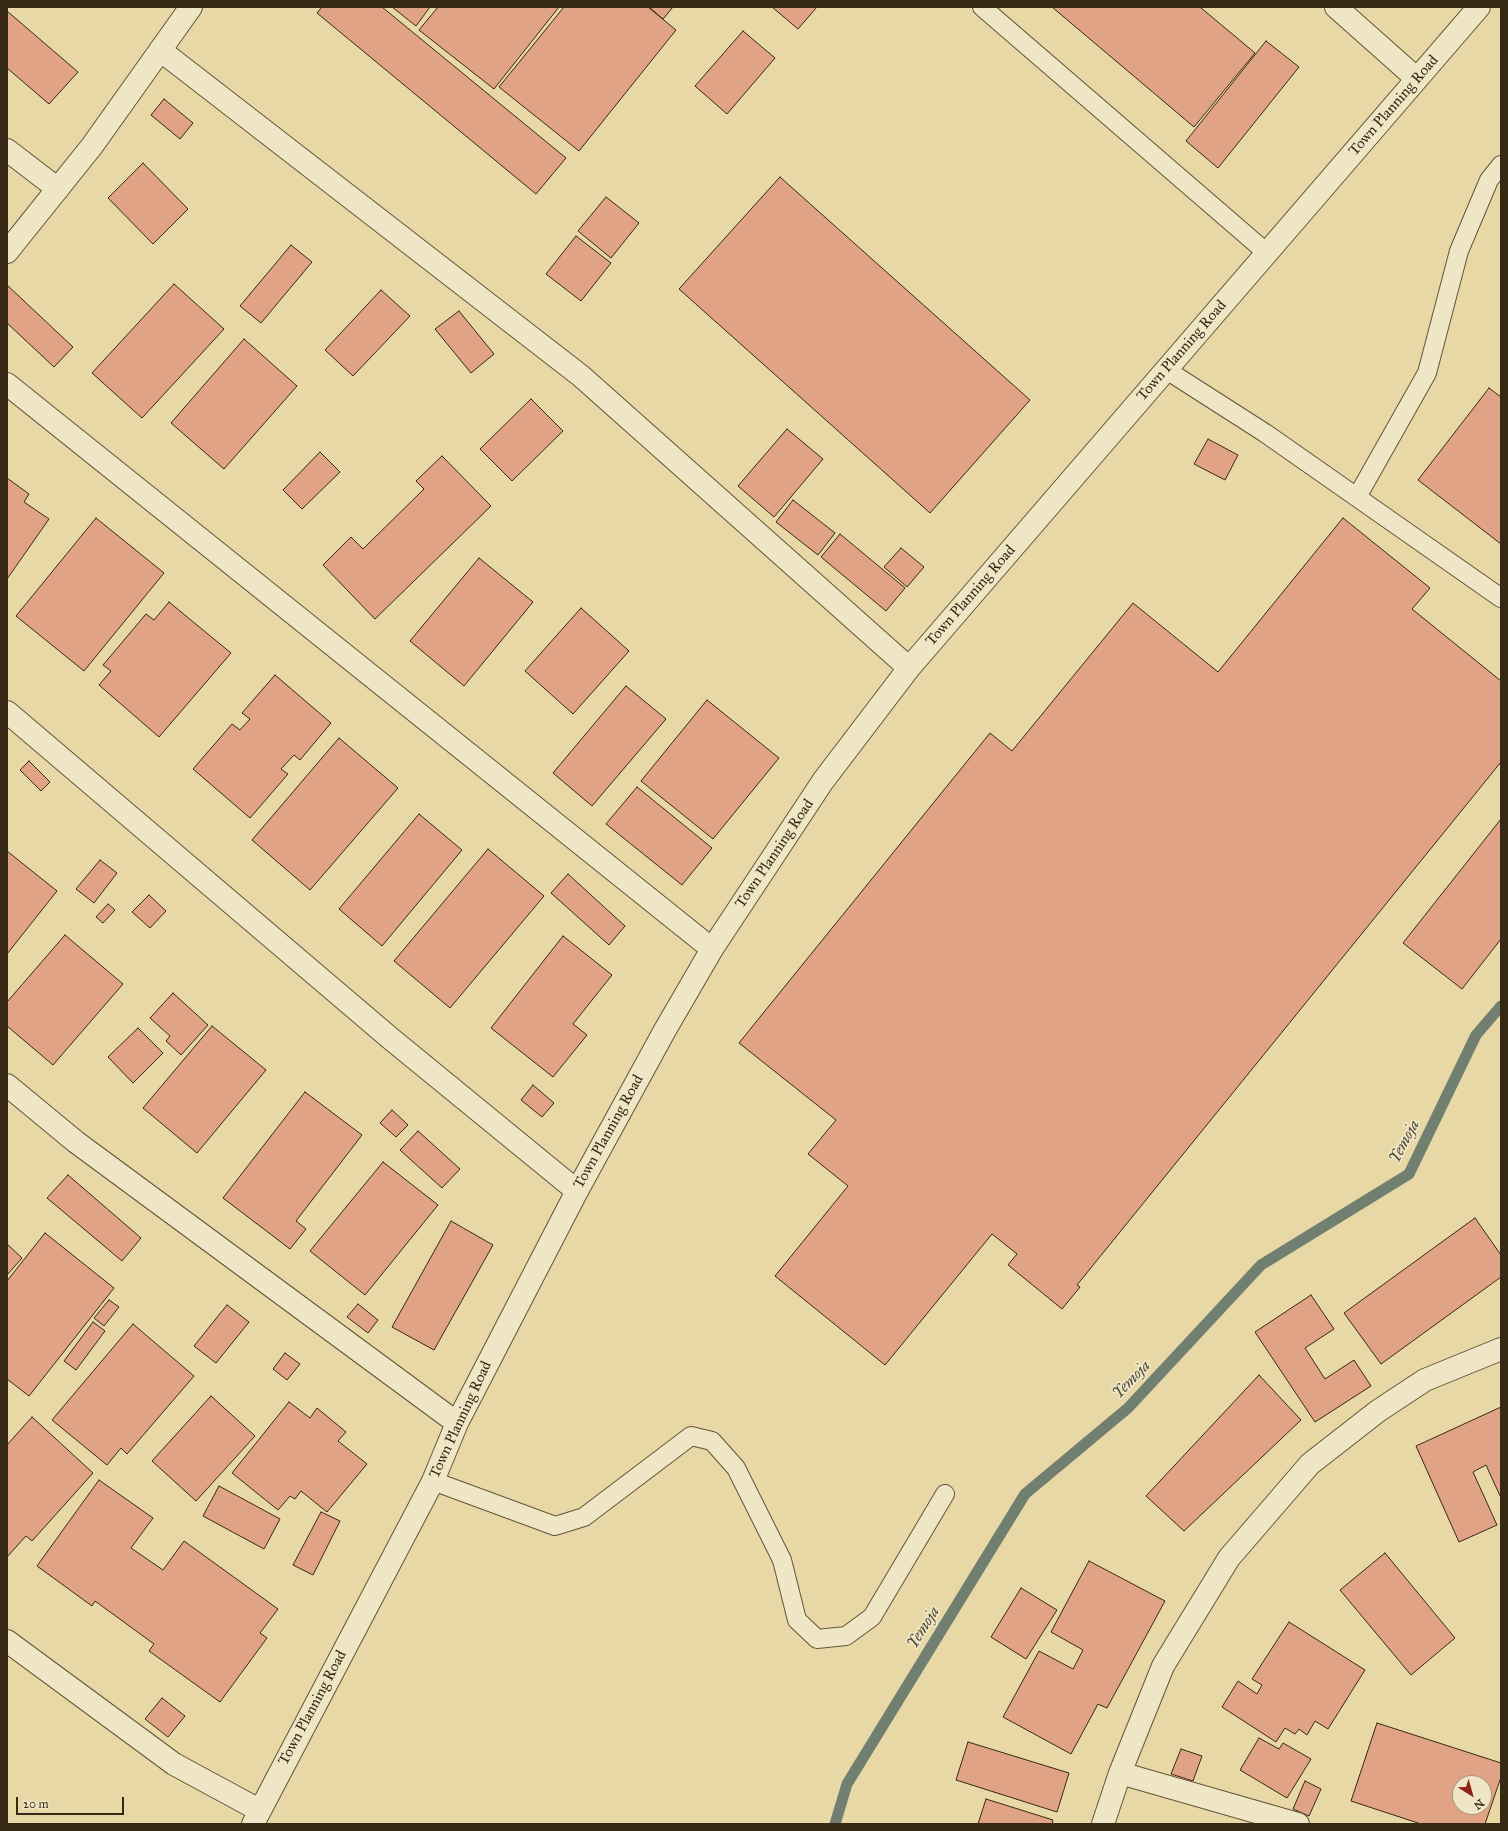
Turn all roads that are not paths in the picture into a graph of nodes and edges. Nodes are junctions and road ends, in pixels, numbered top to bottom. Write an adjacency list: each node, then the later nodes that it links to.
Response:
1 (191, 7): 5 (street)
2 (982, 7): 11 (lane)
3 (1336, 7): 6 (street)
4 (1479, 7): 6 (street, Town Planning Road)
5 (160, 50): 9 (street); 16 (street)
6 (1417, 79): 11 (street, Town Planning Road)
7 (7, 150): 9 (street)
8 (1501, 165): 14 (lane)
9 (58, 189): 10 (street)
10 (7, 252)
11 (1267, 253): 12 (street, Town Planning Road)
12 (1165, 369): 14 (lane); 16 (street, Town Planning Road)
13 (7, 384): 18 (street)
14 (1357, 497): 15 (lane)
15 (1501, 598)
16 (909, 668): 18 (street, Town Planning Road)
17 (7, 712): 20 (street)
18 (712, 949): 20 (street, Town Planning Road)
19 (7, 1085): 22 (street)
20 (577, 1191): 22 (street, Town Planning Road)
21 (1501, 1349): 26 (street)
22 (457, 1423): 23 (street, Town Planning Road)
23 (433, 1481): 24 (lane); 27 (street, Town Planning Road)
24 (945, 1494)
25 (7, 1641): 27 (street)
26 (1120, 1773): 28 (street); 29 (street)
27 (256, 1817)
28 (1103, 1824)
29 (1298, 1824)

